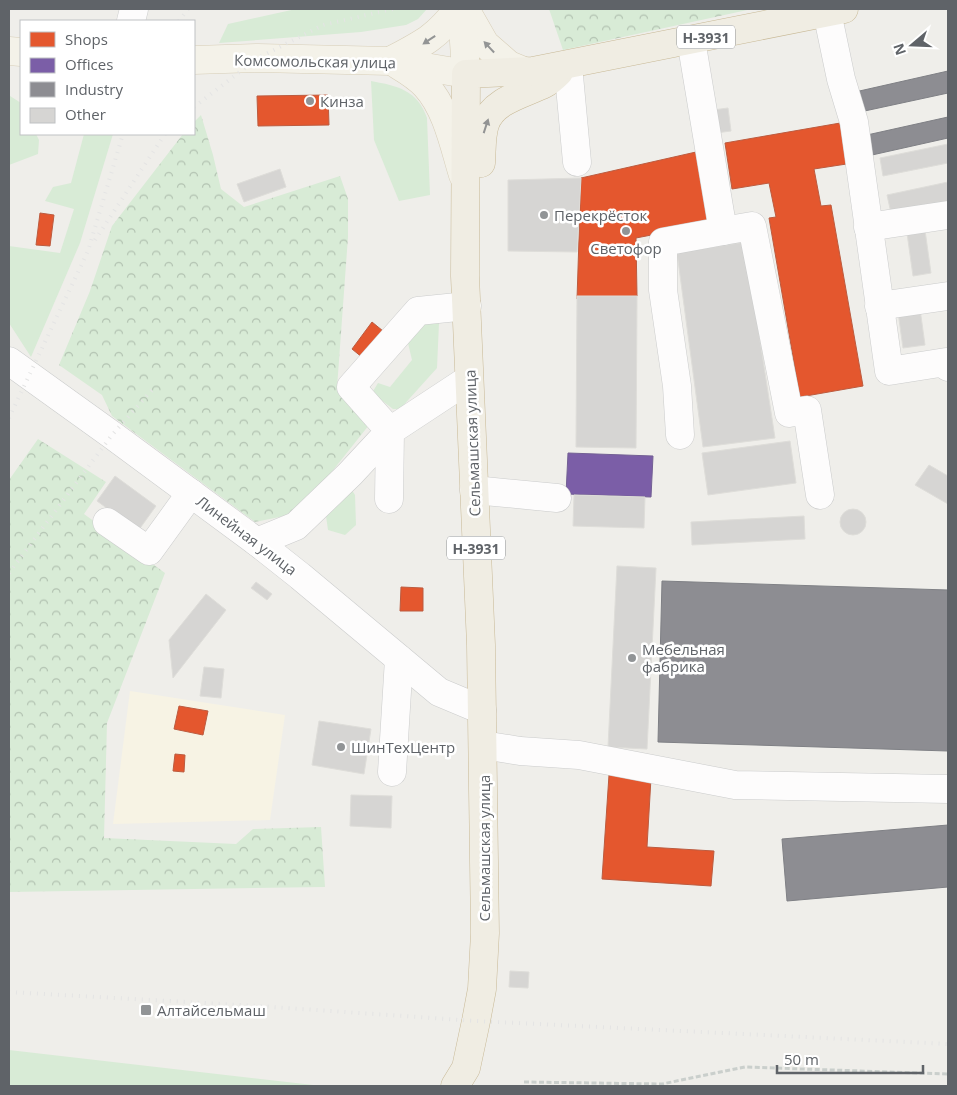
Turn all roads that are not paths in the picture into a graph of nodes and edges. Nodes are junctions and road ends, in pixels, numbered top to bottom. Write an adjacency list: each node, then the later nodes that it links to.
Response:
1 (458, 9): 6 (main road, one-way to 6)
2 (464, 9): 8 (main road, one-way to 2); 9 (main road, Сельмашская улица)
3 (836, 11): 4 (highway, Н-3931); 14 (street)
4 (691, 40): 7 (highway, Н-3931); 15 (street)
5 (195, 60): 6 (main road, Комсомольская улица)
6 (390, 61): 9 (main road, Комсомольская улица); 11 (main road)
7 (566, 65): 8 (highway, Н-3931); 10 (street); 13 (highway, one-way to 7)
8 (526, 72): 9 (highway, Н-3931)
9 (466, 74): 11 (highway, Сельмашская улица / Н-3931)
10 (578, 162)
11 (466, 181): 13 (highway, Сельмашская улица / Н-3931)
12 (948, 215): 14 (street)
13 (466, 222): 17 (highway, Сельмашская улица / Н-3931)
14 (868, 227): 18 (street)
15 (723, 231): 23 (street); 26 (street)
16 (948, 296): 18 (street)
17 (467, 306): 21 (highway, Сельмашская улица / Н-3931); 22 (street)
18 (879, 306): 20 (street)
19 (9, 361): 25 (street, Линейная улица)
20 (948, 364)
21 (469, 379): 22 (street); 24 (highway, Сельмашская улица / Н-3931)
22 (390, 431): 28 (street); 30 (street)
23 (680, 435)
24 (474, 490): 27 (street); 32 (highway, Сельмашская улица / Н-3931)
25 (191, 493): 29 (street); 30 (street, Линейная улица)
26 (820, 495)
27 (557, 498)
28 (389, 499)
29 (107, 522)
30 (257, 542): 31 (street, Линейная улица)
31 (399, 659): 32 (street, Линейная улица); 34 (street)
32 (482, 710): 33 (highway, Сельмашская улица / Н-3931)
33 (483, 745): 35 (street); 36 (highway, Сельмашская улица / Н-3931)
34 (392, 772)
35 (948, 789)
36 (455, 1086)

